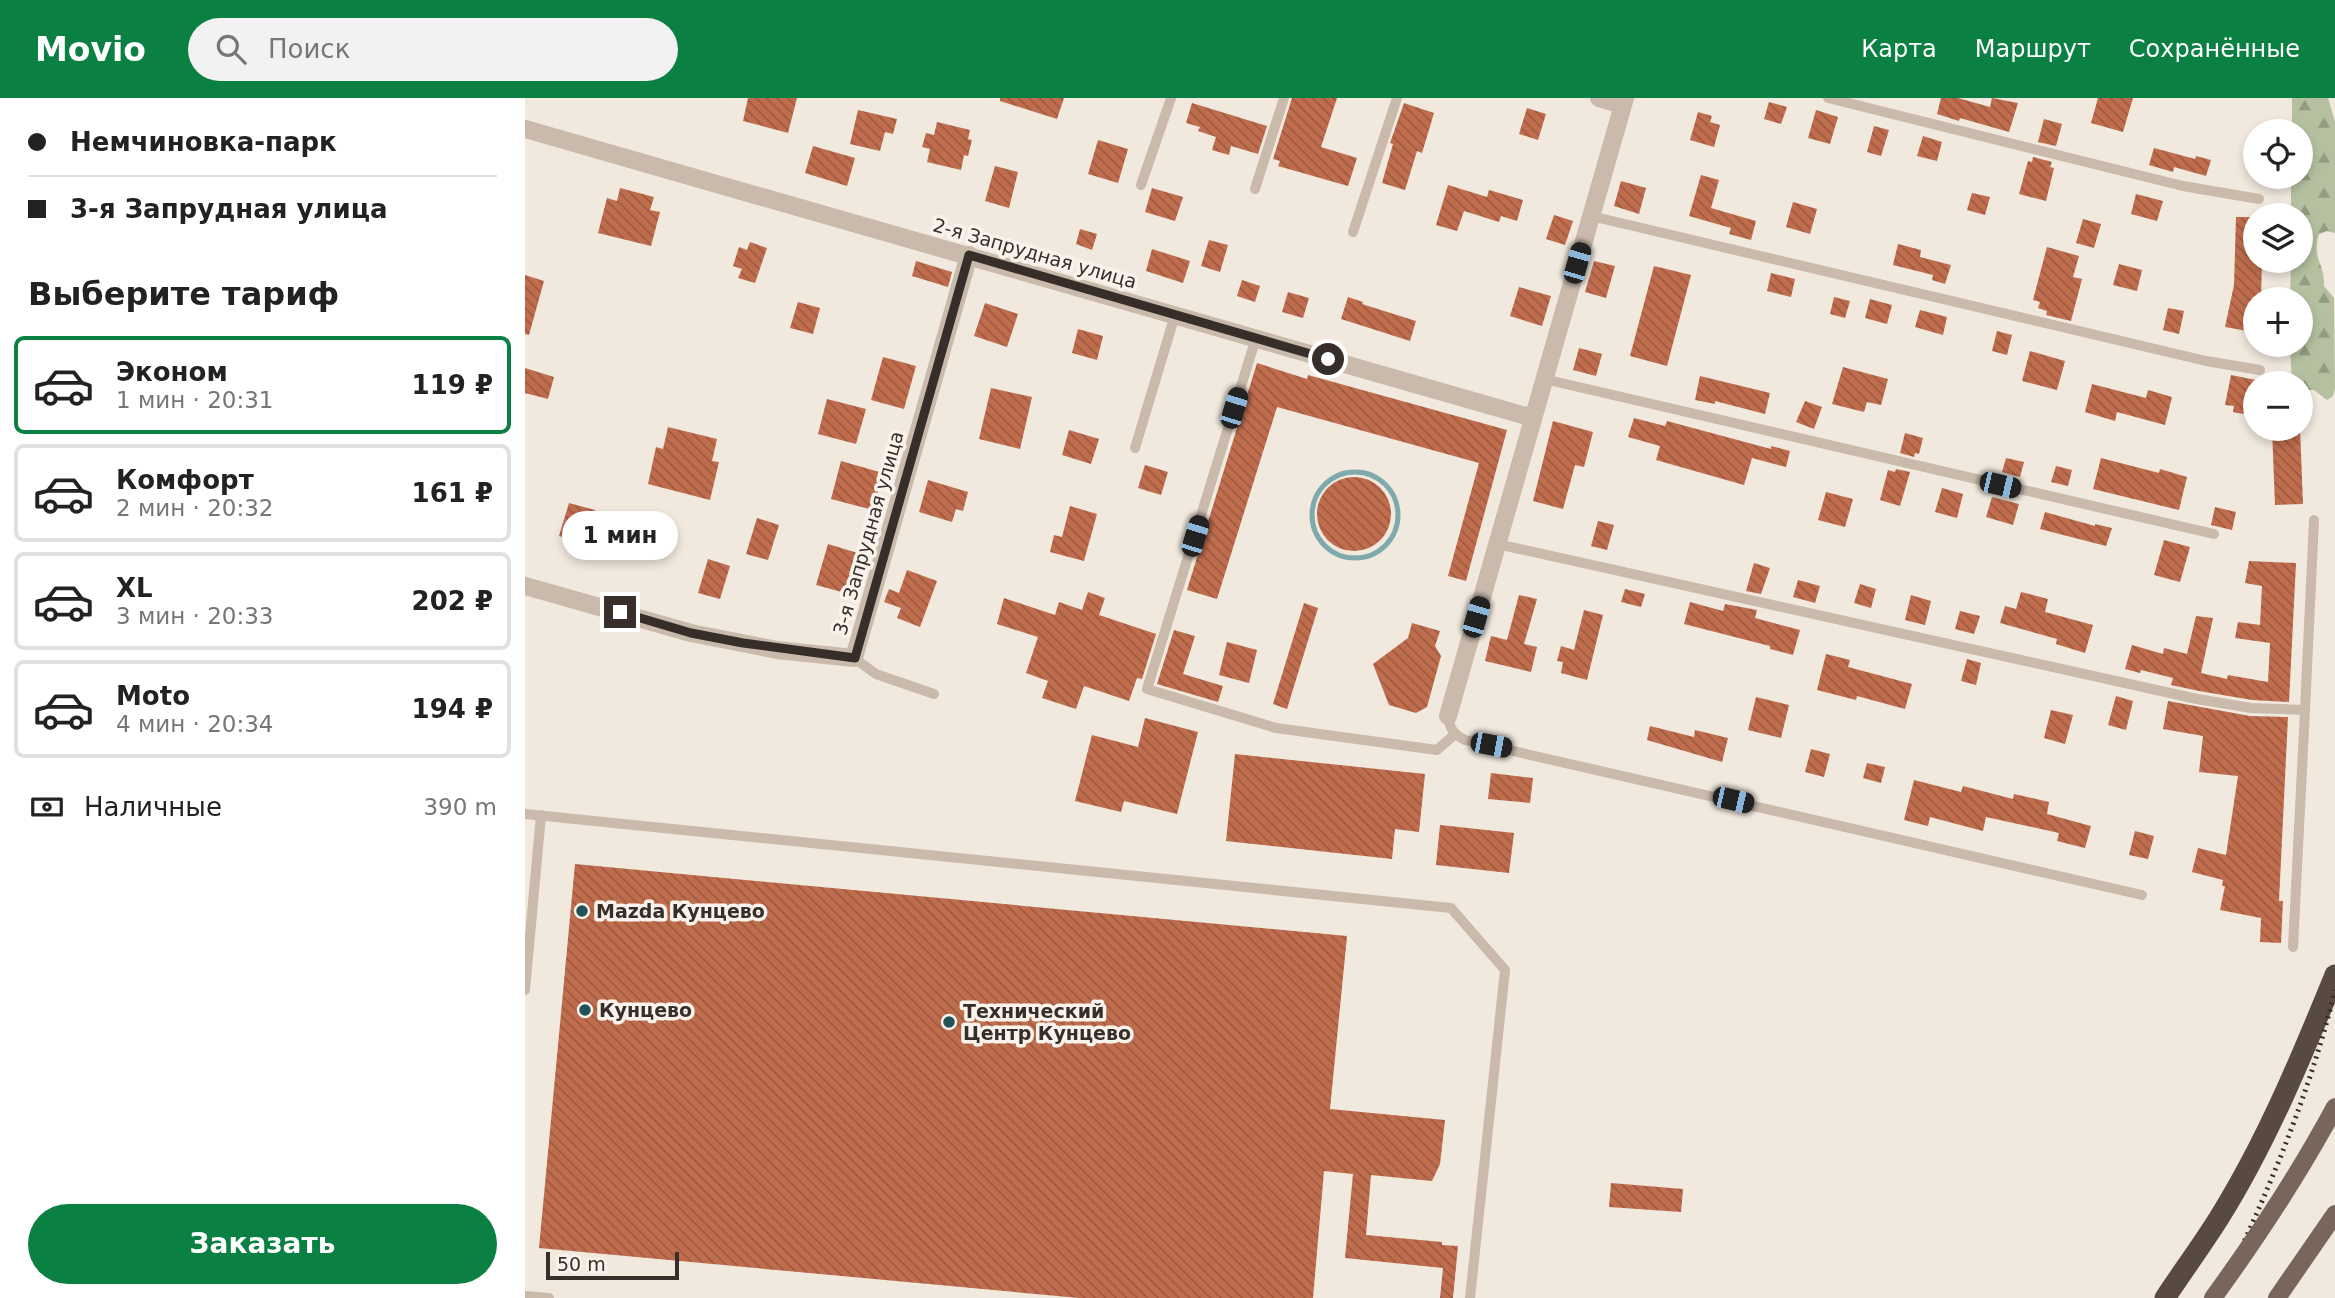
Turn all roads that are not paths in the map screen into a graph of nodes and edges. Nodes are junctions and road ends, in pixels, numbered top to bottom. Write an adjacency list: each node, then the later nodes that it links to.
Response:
1 (1171, 98): 8 (lane)
2 (1283, 98): 9 (lane)
3 (1397, 98): 12 (lane)
4 (1599, 98): 6 (street)
5 (1828, 98): 10 (lane)
6 (1624, 101): 11 (street)
7 (525, 129): 13 (street, 2-я Запрудная улица)
8 (1141, 185)
9 (1255, 189)
10 (2259, 199)
11 (1591, 216): 16 (lane); 17 (street)
12 (1353, 232)
13 (969, 255): 14 (street, 2-я Запрудная улица); 24 (street, 3-я Запрудная улица)
14 (1175, 315): 15 (street, 2-я Запрудная улица); 19 (lane)
15 (1256, 338): 18 (street, 2-я Запрудная улица); 28 (lane)
16 (2260, 370)
17 (1544, 379): 18 (street); 21 (lane)
18 (1532, 418): 22 (street)
19 (1135, 448)
20 (2314, 520): 26 (lane)
21 (2214, 534)
22 (1497, 544): 26 (lane); 27 (street)
23 (525, 586): 24 (street, 3-я Запрудная улица)
24 (855, 658): 25 (lane)
25 (934, 694)
26 (2305, 710): 32 (lane)
27 (1448, 716): 28 (lane)
28 (1454, 734): 31 (lane)
29 (525, 814): 30 (lane)
30 (541, 815): 34 (lane); 39 (lane)
31 (2142, 895)
32 (2293, 947)
33 (2335, 975): 40 (highway)
34 (525, 990)
35 (2335, 1107): 41 (main road, bridge)
36 (2335, 1213): 42 (main road)
37 (525, 1296): 38 (lane)
38 (549, 1298)
39 (1470, 1298)
40 (2165, 1298)
41 (2213, 1298)
42 (2277, 1298)

